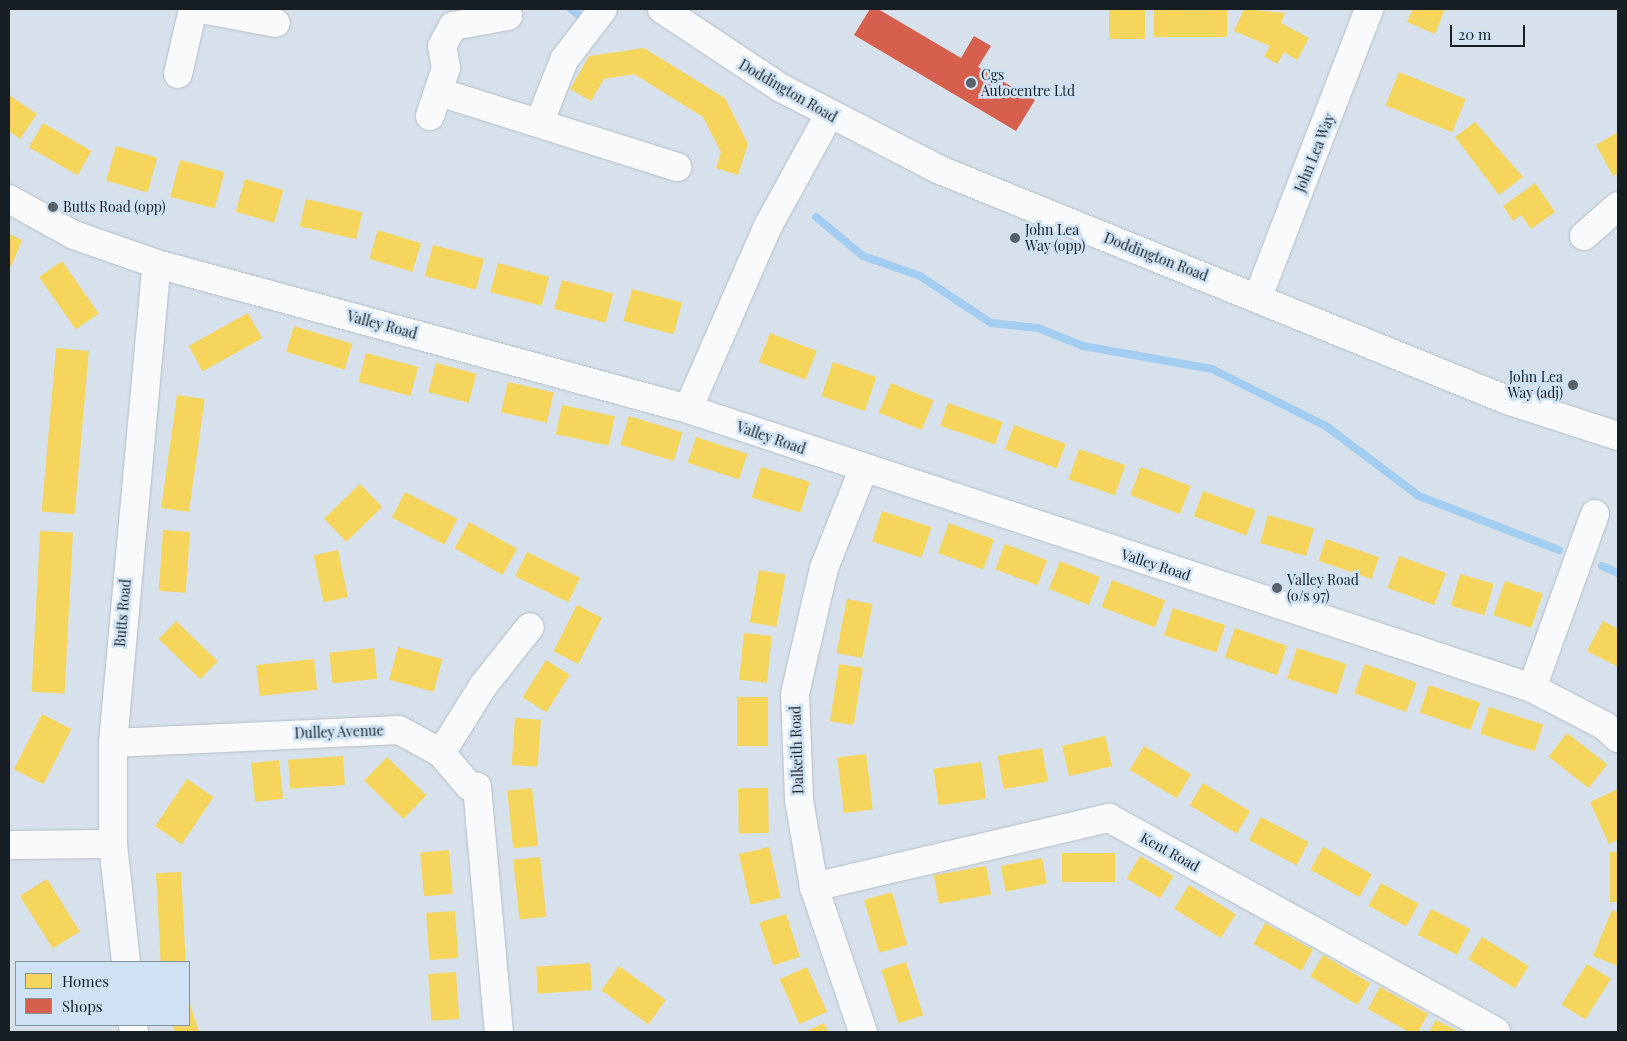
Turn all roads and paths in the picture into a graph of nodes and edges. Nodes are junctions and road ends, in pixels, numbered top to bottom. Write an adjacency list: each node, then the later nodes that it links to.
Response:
1 (194, 9): 9 (street)
2 (201, 9): 6 (street)
3 (603, 9): 11 (street)
4 (662, 9): 10 (street, Doddington Road)
5 (1369, 9): 17 (street, John Lea Way)
6 (239, 12): 8 (street)
7 (508, 16): 11 (street)
8 (276, 22)
9 (178, 74)
10 (829, 116): 17 (street, Doddington Road); 18 (street)
11 (540, 121): 12 (street)
12 (677, 167)
13 (9, 199): 16 (street, Valley Road)
14 (1618, 206): 15 (street)
15 (1584, 236)
16 (157, 264): 18 (street, Valley Road); 25 (street, Butts Road)
17 (1258, 297): 19 (street, Doddington Road)
18 (688, 409): 20 (street, Valley Road)
19 (1618, 436)
20 (863, 470): 23 (street, Valley Road); 29 (street, Dalkeith Road)
21 (1595, 514): 23 (street)
22 (530, 628): 26 (street)
23 (1532, 688): 24 (street, Valley Road)
24 (1618, 738)
25 (113, 743): 26 (street, Dulley Avenue); 27 (street, Butts Road)
26 (441, 753): 31 (street, Dulley Avenue)
27 (113, 844): 28 (street); 30 (street, Butts Road)
28 (9, 845)
29 (814, 887): 32 (street, Dalkeith Road); 33 (street, Kent Road)
30 (126, 961)
31 (499, 1032)
32 (863, 1032)
33 (1496, 1032)

